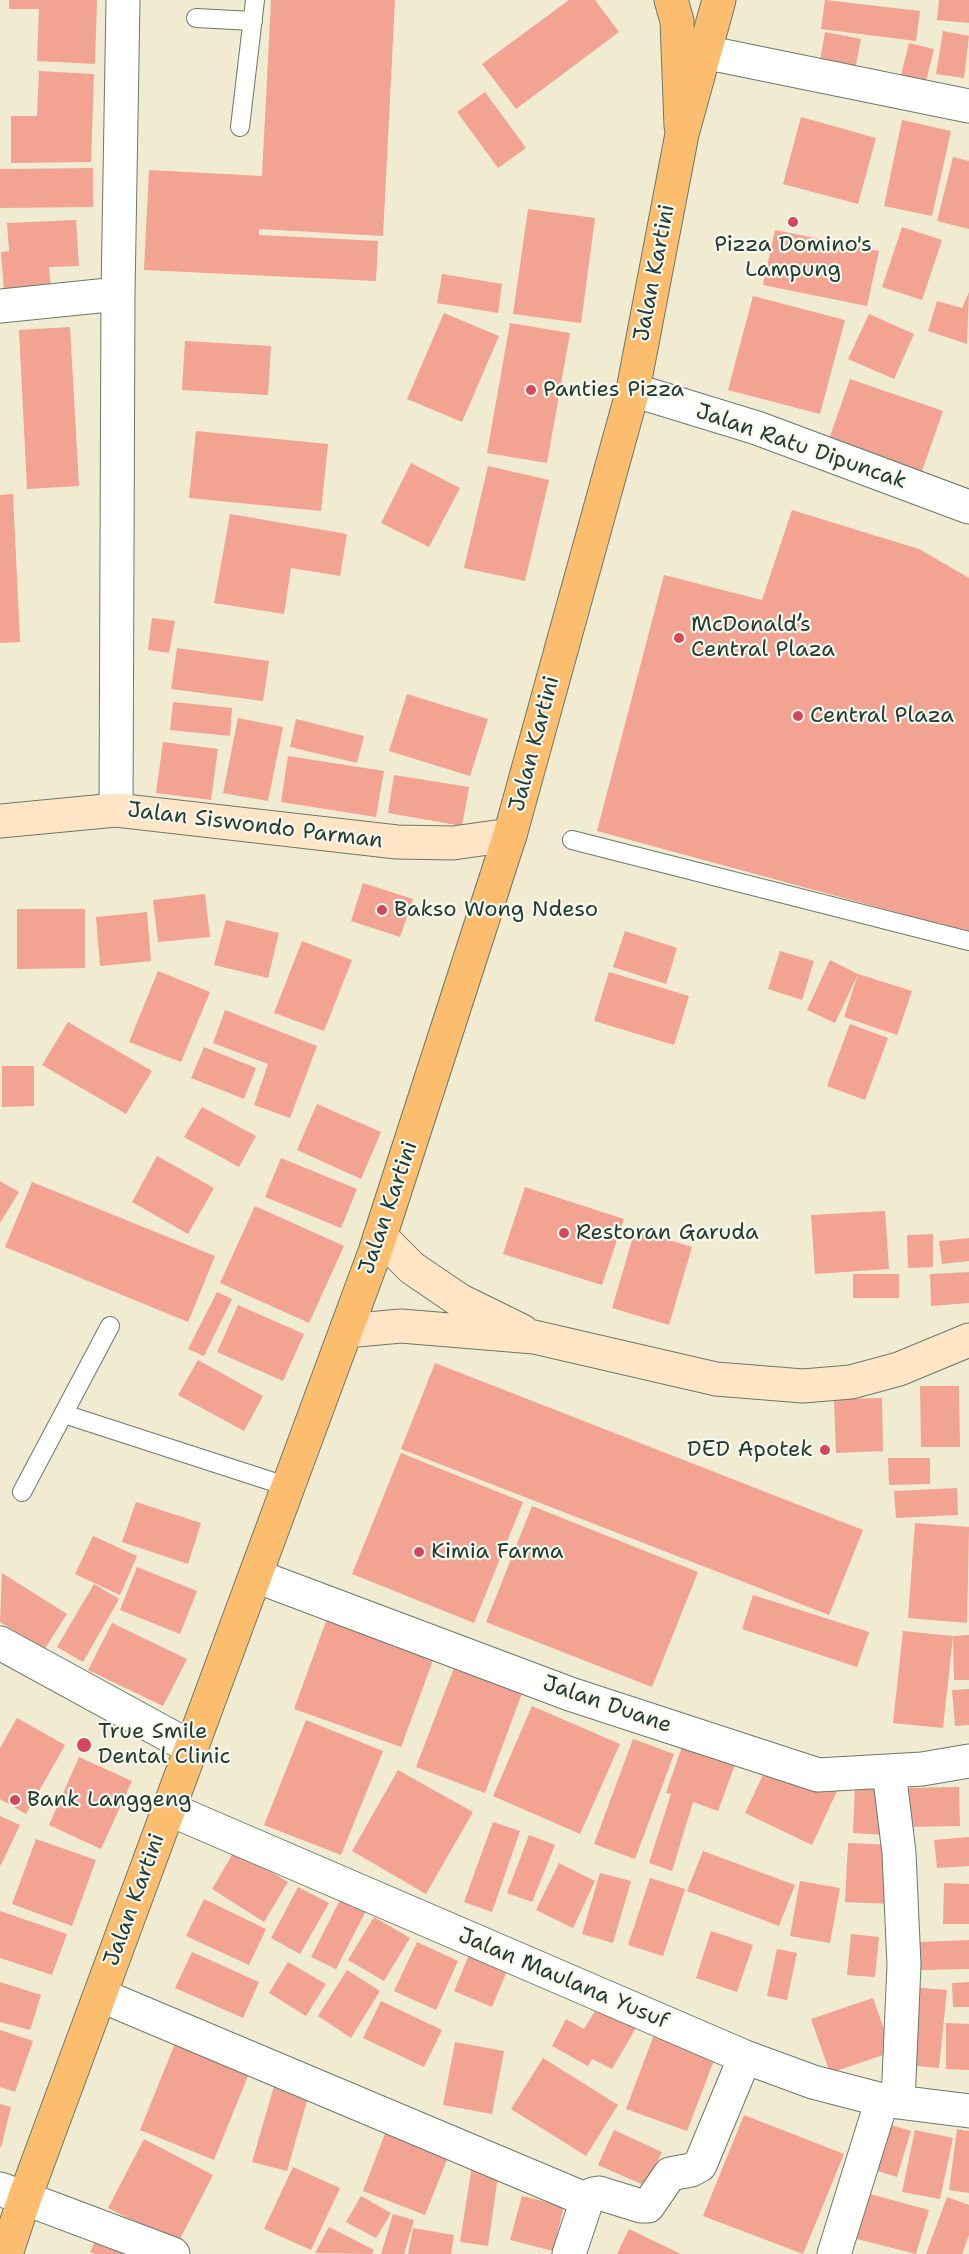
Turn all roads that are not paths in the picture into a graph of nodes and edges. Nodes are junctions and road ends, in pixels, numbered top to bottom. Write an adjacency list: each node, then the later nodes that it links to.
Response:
1 (123, 0): 11 (street)
2 (255, 0): 6 (lane)
3 (670, 0): 10 (main road)
4 (719, 0): 7 (main road)
5 (196, 18): 6 (lane)
6 (253, 21): 9 (lane)
7 (704, 52): 8 (street); 10 (main road)
8 (969, 106)
9 (240, 127)
10 (682, 134): 13 (main road, Jalan Kartini)
11 (118, 294): 12 (street); 15 (street)
12 (0, 306)
13 (633, 390): 14 (street, Jalan Ratu Dipuncak); 17 (main road, Jalan Kartini)
14 (969, 507)
15 (116, 810): 16 (street, Jalan Siswondo Parman); 17 (street, Jalan Siswondo Parman)
16 (5, 814)
17 (510, 835): 20 (main road, Jalan Kartini)
18 (572, 840): 19 (lane)
19 (969, 941)
20 (380, 1236): 22 (main road, Jalan Kartini); 23 (street)
21 (110, 1326): 25 (lane)
22 (346, 1331): 23 (street); 26 (main road, Jalan Kartini)
23 (534, 1337): 24 (street)
24 (969, 1340)
25 (64, 1414): 26 (lane); 27 (lane)
26 (289, 1487): 28 (main road, Jalan Kartini)
27 (22, 1492)
28 (256, 1576): 30 (main road, Jalan Kartini); 32 (street, Jalan Duane)
29 (0, 1642): 30 (street)
30 (192, 1748): 33 (main road, Jalan Kartini)
31 (969, 1761): 32 (street, Jalan Duane)
32 (889, 1771): 36 (street)
33 (170, 1809): 34 (main road, Jalan Kartini); 35 (street, Jalan Maulana Yusuf)
34 (100, 1995): 38 (main road, Jalan Kartini); 39 (street)
35 (745, 2057): 36 (street, Jalan Maulana Yusuf); 39 (street)
36 (890, 2101): 37 (street, Jalan Maulana Yusuf); 43 (street)
37 (969, 2111)
38 (12, 2193): 40 (main road, Jalan Kartini); 41 (street)
39 (587, 2200): 42 (street)
40 (6, 2254)
41 (173, 2254)
42 (569, 2254)
43 (834, 2254)

